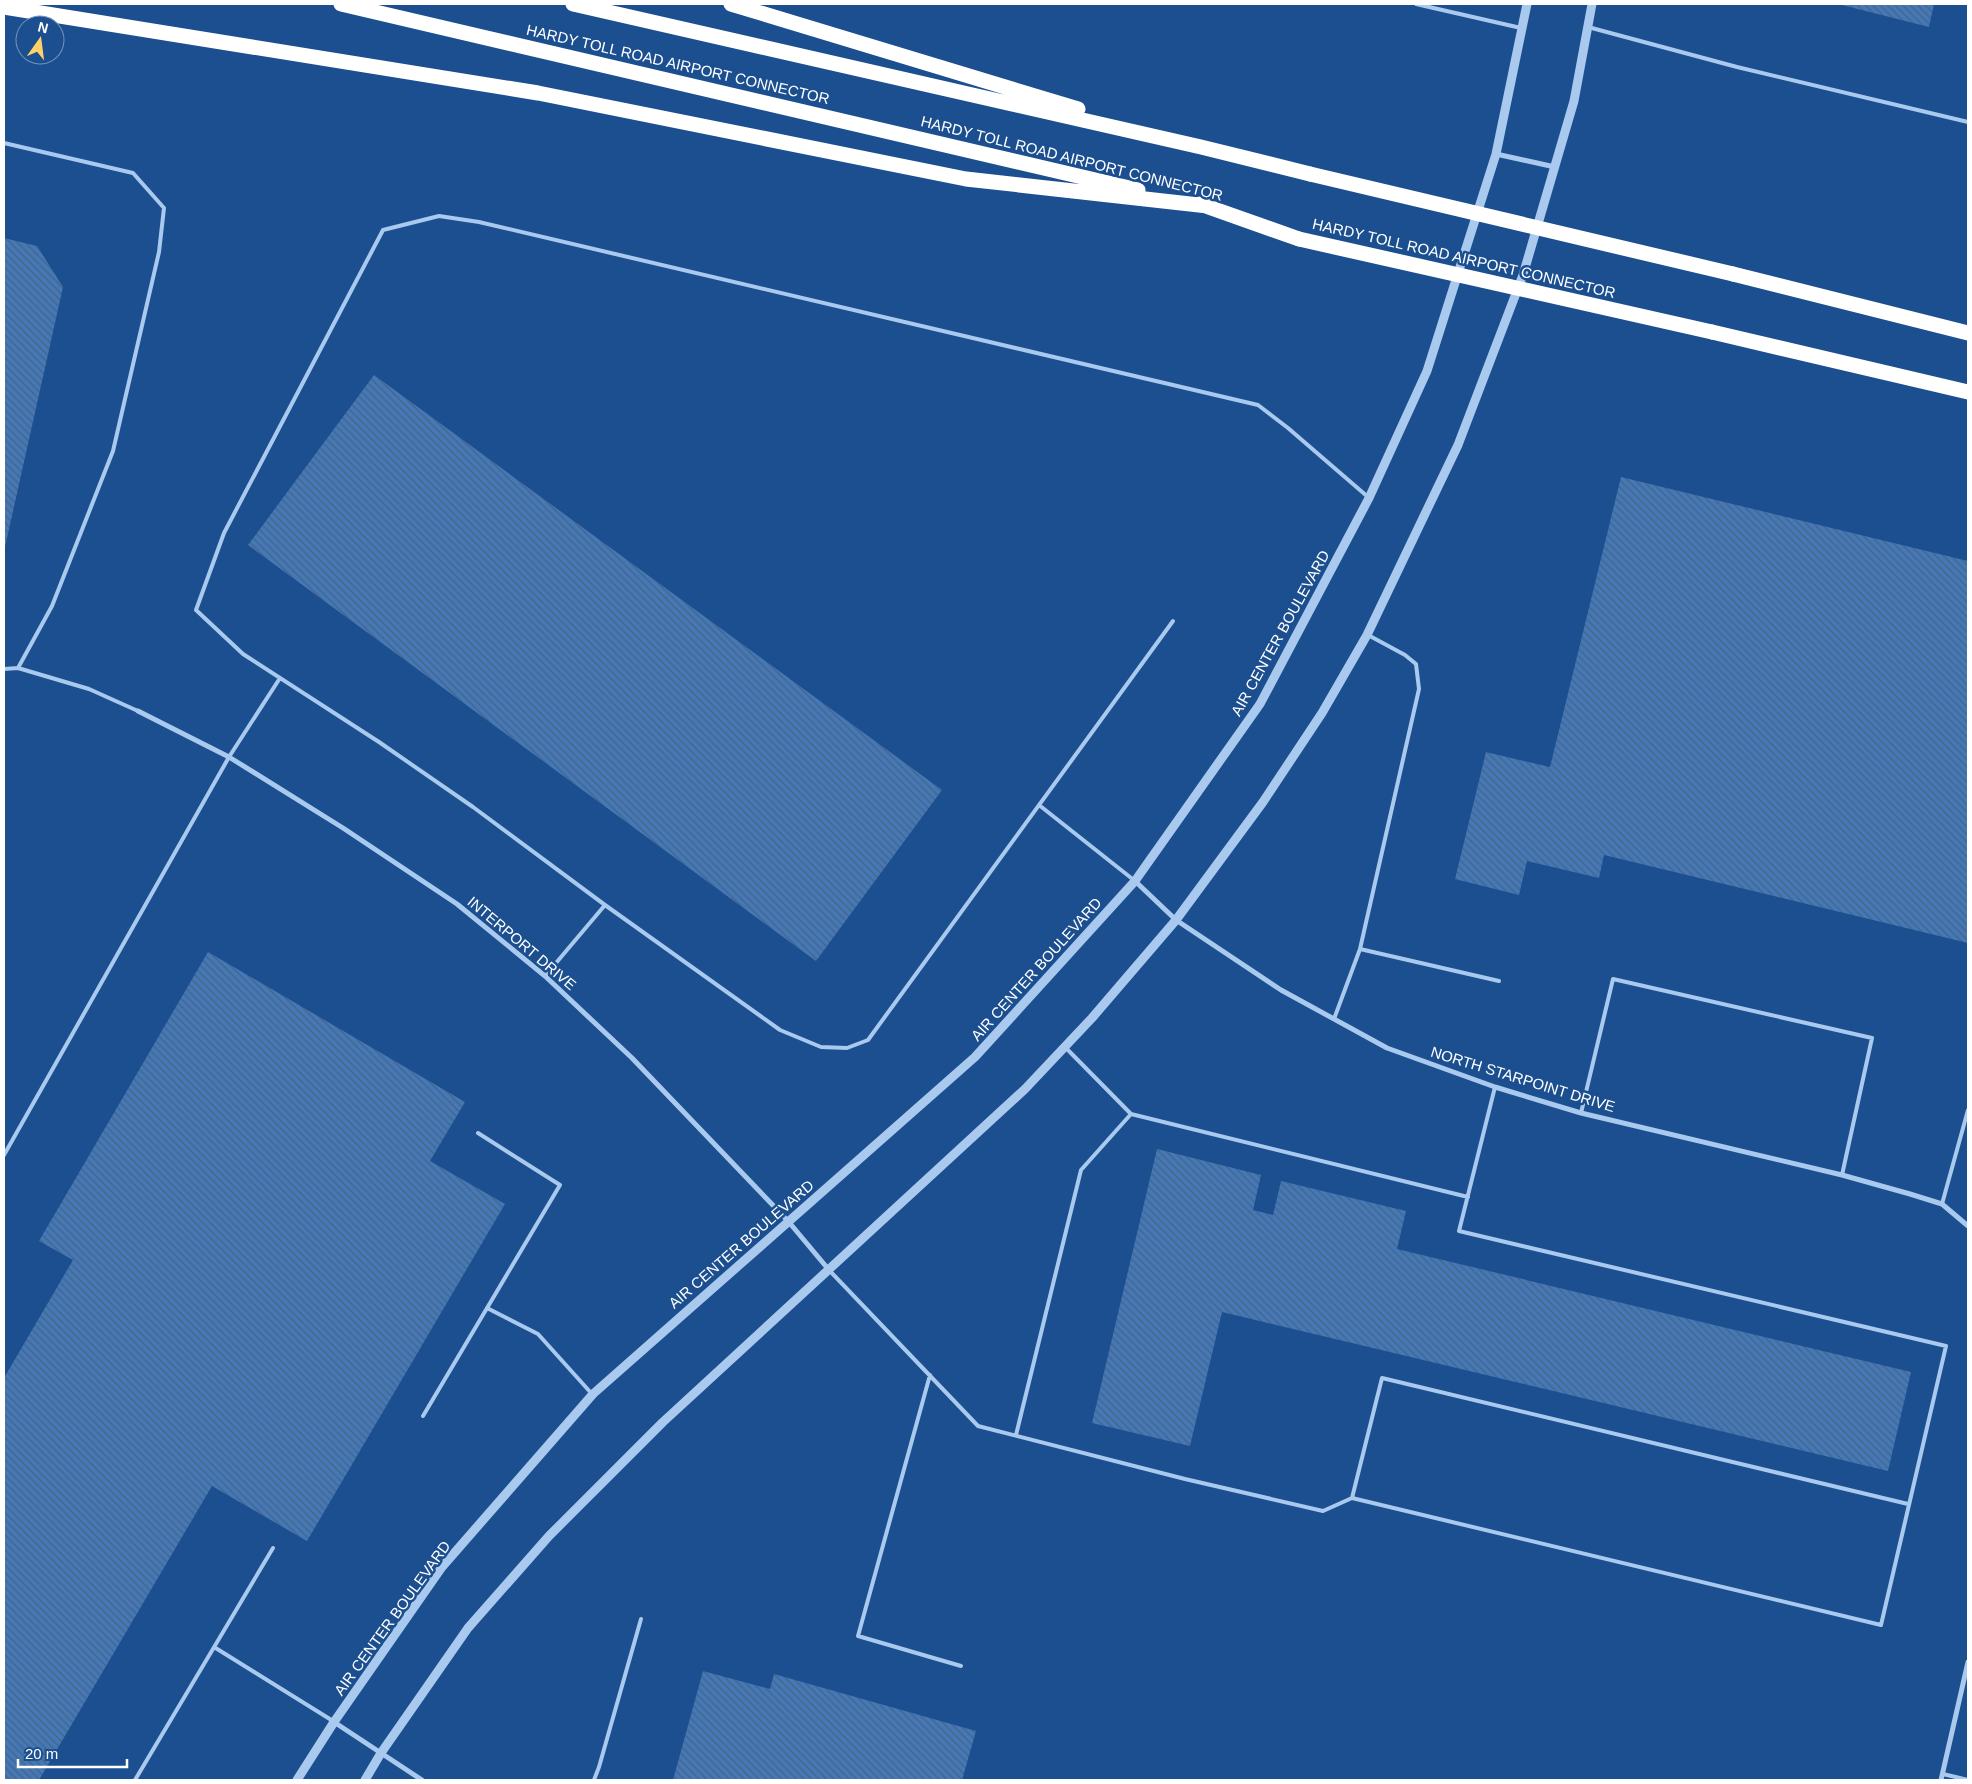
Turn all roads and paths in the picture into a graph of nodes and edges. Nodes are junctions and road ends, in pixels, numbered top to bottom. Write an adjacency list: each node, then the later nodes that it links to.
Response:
1 (342, 4): 15 (highway, HARDY TOLL ROAD AIRPORT CONNECTOR)
2 (573, 4): 12 (highway)
3 (731, 4): 12 (highway)
4 (1416, 4): 9 (lane)
5 (1527, 4): 9 (street, AIR CENTER BOULEVARD)
6 (1592, 4): 8 (street)
7 (4, 7): 15 (highway)
8 (1588, 27): 10 (lane); 14 (street)
9 (1523, 29): 13 (street, AIR CENTER BOULEVARD)
10 (1968, 122)
11 (4, 143): 21 (lane)
12 (1201, 147): 16 (highway, bridge)
13 (1496, 154): 14 (street); 18 (street, AIR CENTER BOULEVARD)
14 (1555, 167): 20 (street)
15 (1208, 206): 17 (highway, HARDY TOLL ROAD AIRPORT CONNECTOR, bridge)
16 (1968, 333)
17 (1968, 392)
18 (1369, 498): 23 (lane); 27 (street, AIR CENTER BOULEVARD)
19 (1172, 621): 26 (lane)
20 (1367, 635): 29 (street); 30 (lane)
21 (18, 668): 22 (lane); 24 (lane)
22 (4, 669)
23 (280, 678): 25 (lane); 28 (lane)
24 (138, 711): 25 (street, INTERPORT DRIVE)
25 (229, 757): 31 (street, INTERPORT DRIVE); 40 (lane)
26 (1039, 805): 27 (lane); 28 (lane)
27 (1135, 881): 29 (street, NORTH STARPOINT DRIVE); 44 (street, AIR CENTER BOULEVARD)
28 (605, 905): 31 (lane)
29 (1176, 920): 33 (street, NORTH STARPOINT DRIVE); 34 (street)
30 (1360, 949): 32 (lane); 33 (lane)
31 (545, 976): 44 (street, INTERPORT DRIVE)
32 (1499, 981)
33 (1334, 1019): 35 (street, NORTH STARPOINT DRIVE)
34 (1065, 1047): 38 (lane); 46 (street)
35 (1495, 1087): 37 (street, NORTH STARPOINT DRIVE); 42 (lane)
36 (1968, 1110): 43 (lane)
37 (1580, 1113): 41 (street, NORTH STARPOINT DRIVE); 41 (lane)
38 (1131, 1114): 42 (lane); 51 (lane)
39 (478, 1133): 47 (lane)
40 (4, 1154)
41 (1842, 1175): 43 (street, NORTH STARPOINT DRIVE)
42 (1468, 1197): 53 (lane)
43 (1942, 1204): 45 (street, NORTH STARPOINT DRIVE)
44 (788, 1222): 46 (street, INTERPORT DRIVE); 49 (street, AIR CENTER BOULEVARD)
45 (1968, 1226)
46 (829, 1270): 48 (lane); 60 (street)
47 (487, 1308): 49 (lane); 50 (lane)
48 (930, 1375): 51 (lane); 58 (lane)
49 (593, 1394): 59 (street, AIR CENTER BOULEVARD)
50 (423, 1416)
51 (1016, 1435): 52 (lane)
52 (1352, 1498): 53 (lane); 53 (lane)
53 (1908, 1504)
54 (273, 1548): 56 (lane)
55 (641, 1619): 66 (lane)
56 (214, 1647): 59 (lane); 62 (lane)
57 (1968, 1662): 61 (street)
58 (960, 1666)
59 (334, 1722): 60 (street); 63 (street, AIR CENTER BOULEVARD)
60 (381, 1752): 64 (street); 65 (street)
61 (1942, 1777): 67 (lane)
62 (136, 1780)
63 (297, 1780)
64 (365, 1780)
65 (422, 1780)
66 (594, 1780)
67 (1968, 1780)

